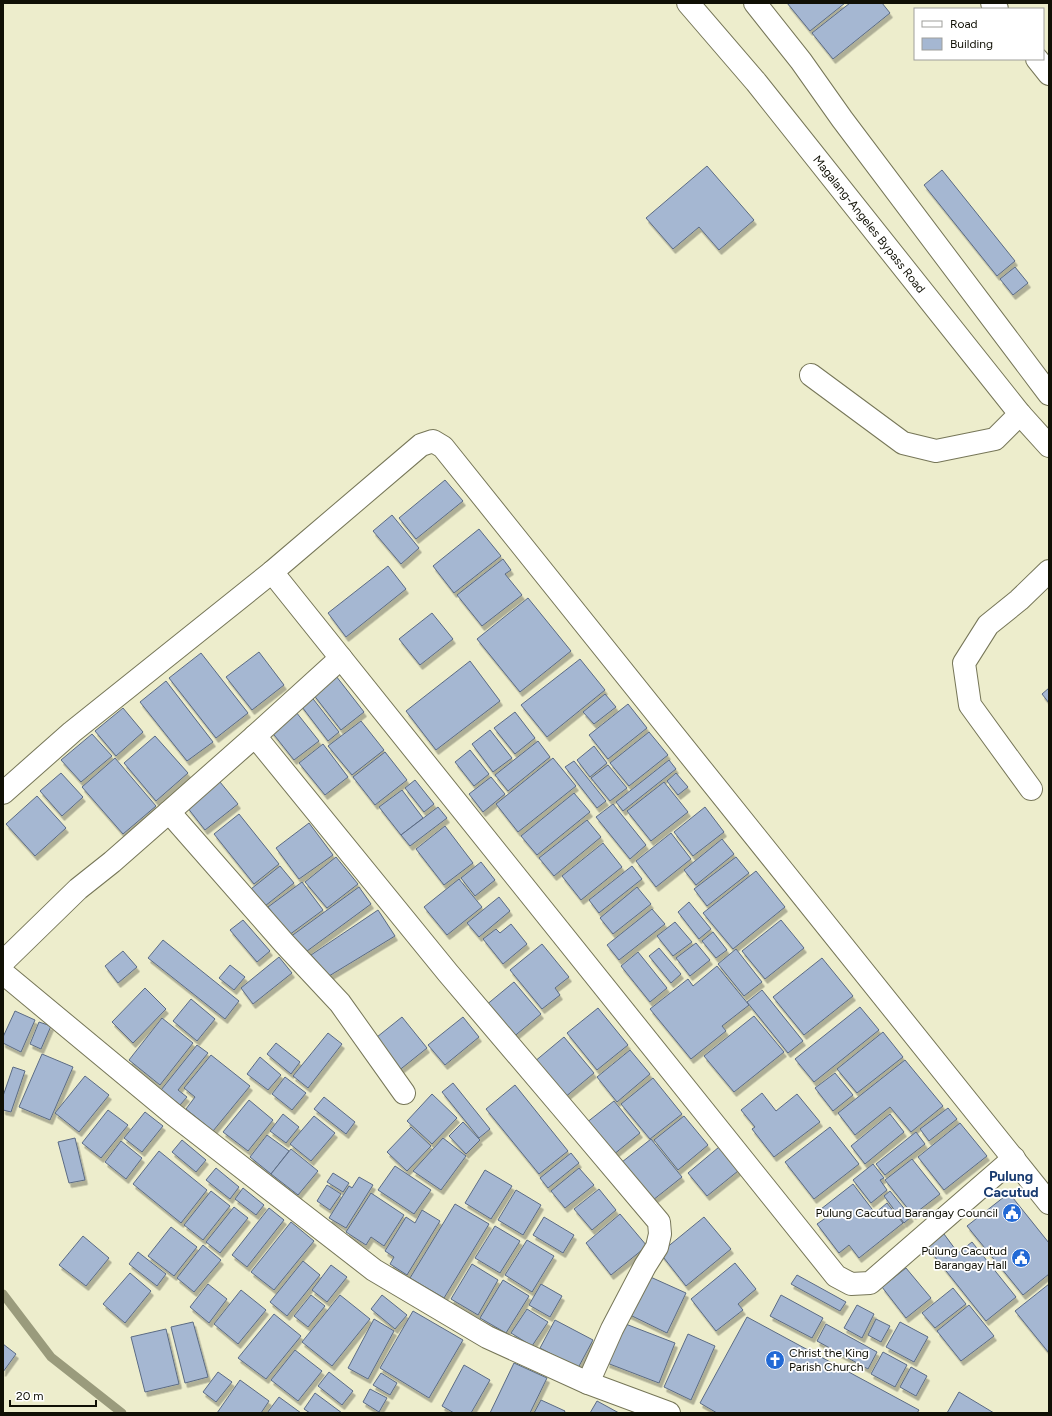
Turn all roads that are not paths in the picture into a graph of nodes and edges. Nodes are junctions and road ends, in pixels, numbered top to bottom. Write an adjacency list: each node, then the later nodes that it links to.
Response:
1 (688, 3): 7 (street, Magalang-Angeles Bypass Road)
2 (755, 3): 6 (street)
3 (1038, 60): 4 (street)
4 (1049, 74)
5 (811, 375): 7 (street)
6 (1049, 394)
7 (1020, 414): 8 (street, Magalang-Angeles Bypass Road)
8 (1049, 446)
9 (1049, 571): 13 (street)
10 (272, 572): 11 (street); 14 (street); 19 (street)
11 (341, 658): 12 (street); 19 (street)
12 (255, 736): 15 (street); 21 (street)
13 (1031, 788)
14 (3, 793)
15 (169, 812): 16 (street); 18 (street)
16 (3, 962)
17 (3, 973): 21 (street)
18 (404, 1093)
19 (1014, 1158): 20 (street)
20 (1049, 1203)
21 (588, 1383): 22 (street)
22 (669, 1413)

